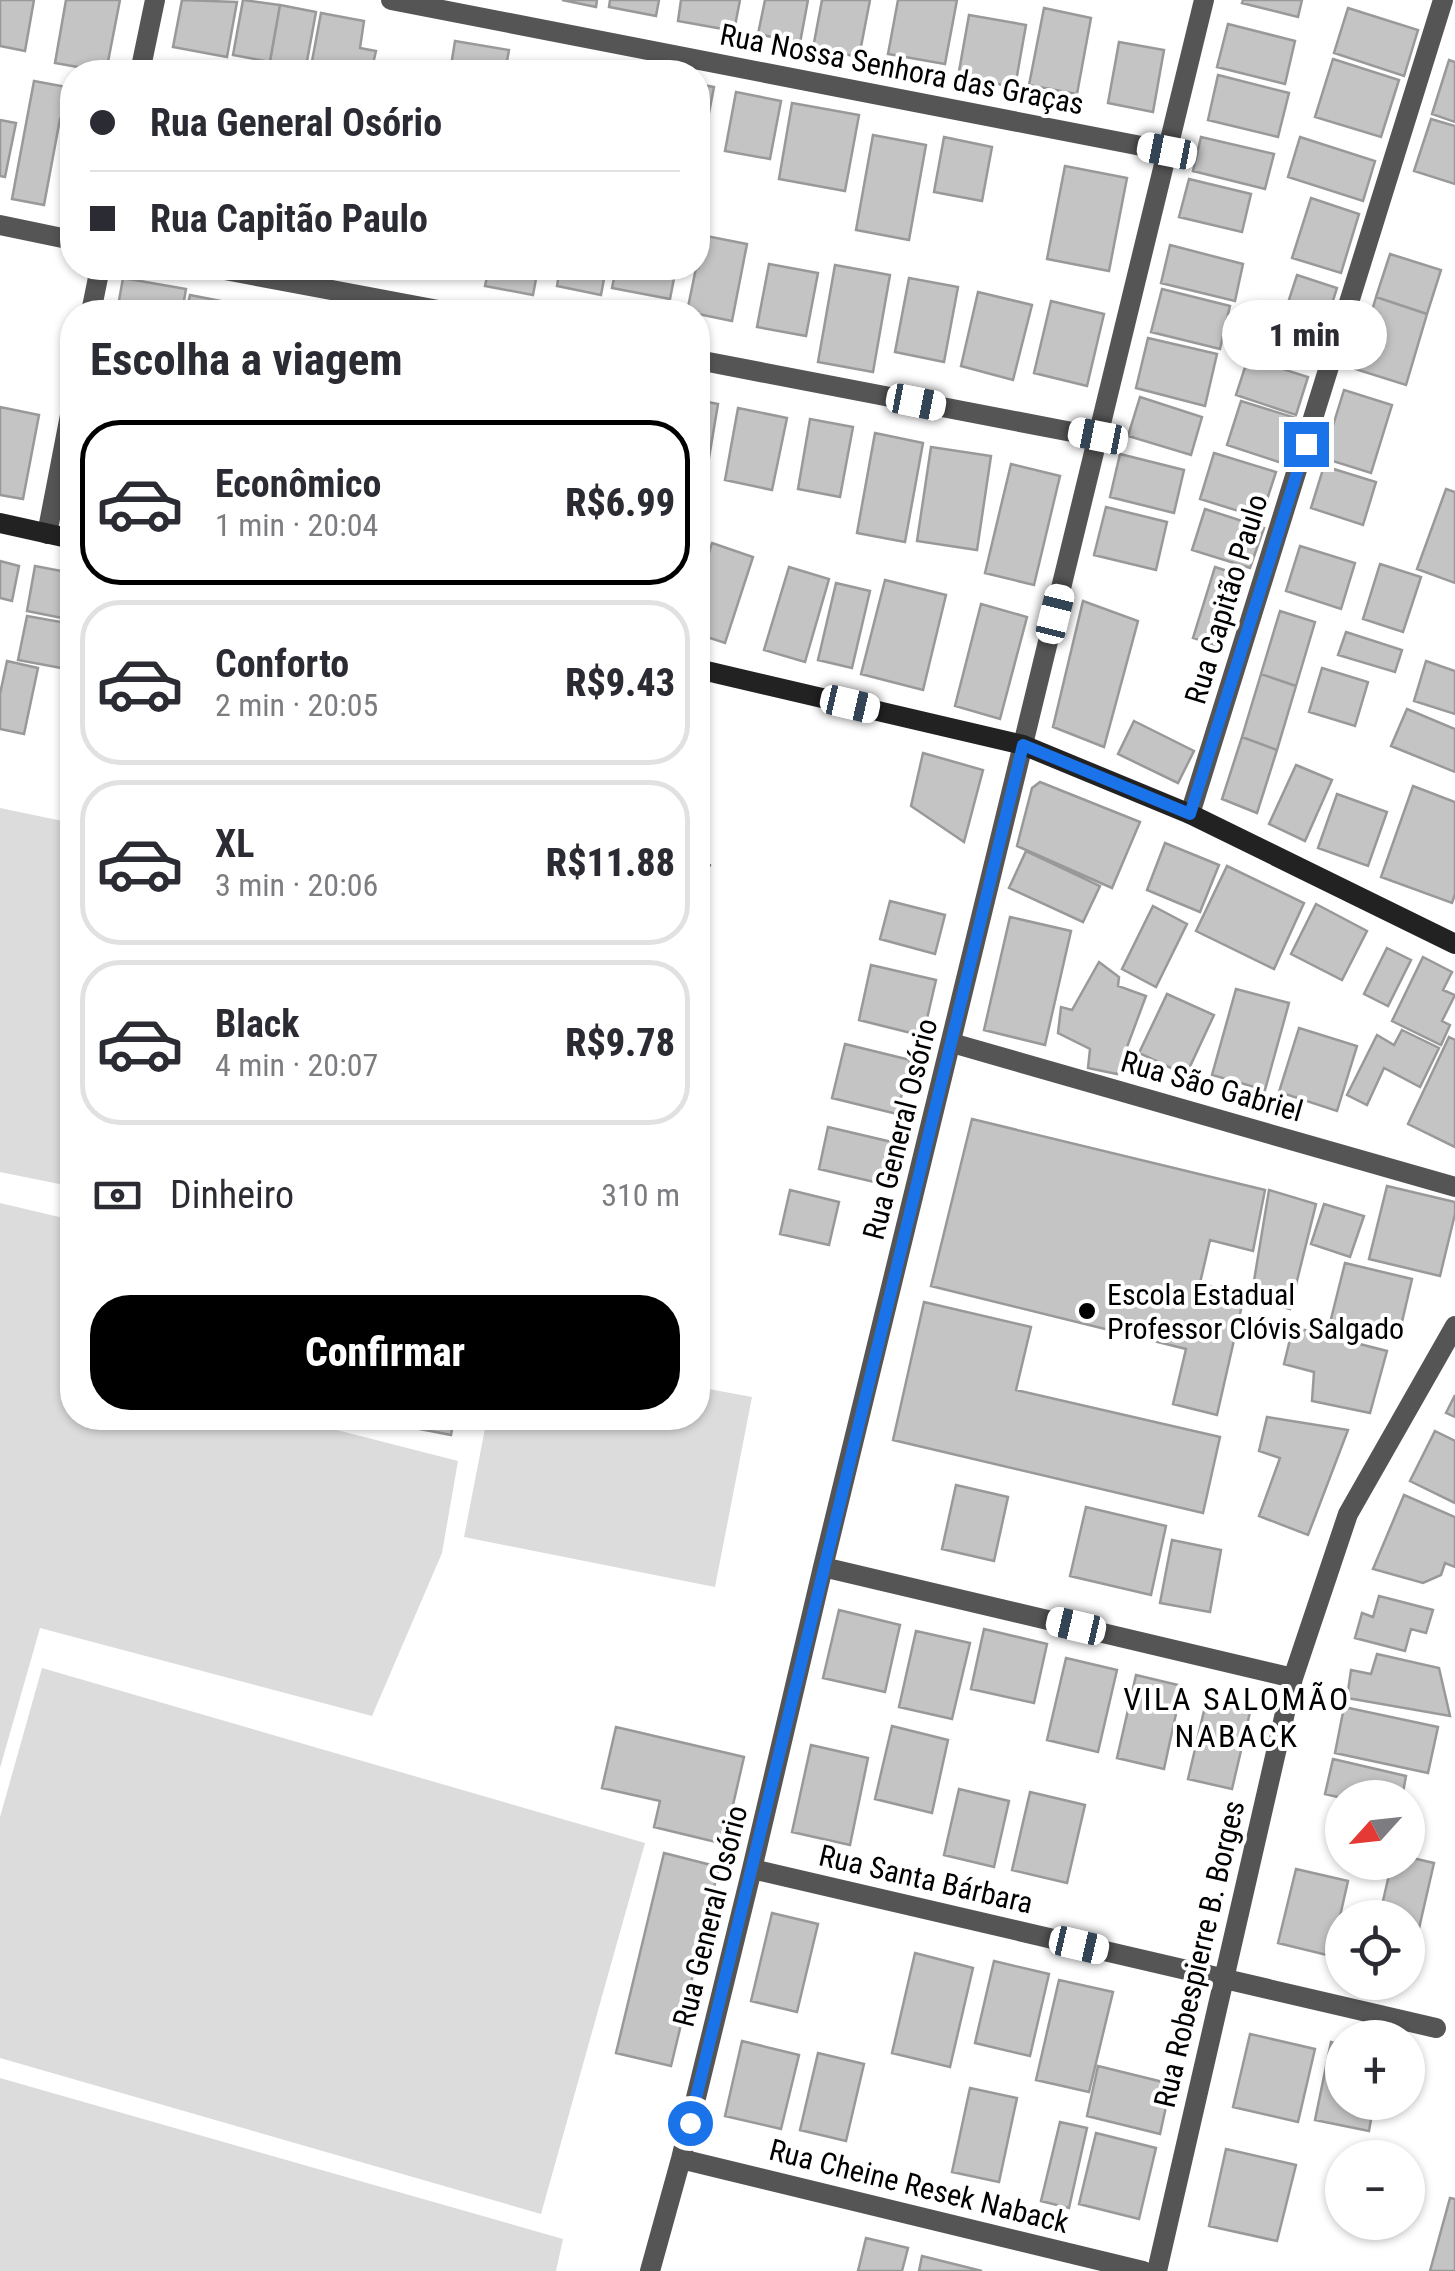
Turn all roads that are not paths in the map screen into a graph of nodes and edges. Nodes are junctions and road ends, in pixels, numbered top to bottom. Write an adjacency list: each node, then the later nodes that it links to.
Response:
1 (155, 0): 5 (street)
2 (391, 0): 6 (street, Rua Nossa Senhora das Graças)
3 (1204, 0): 8 (street, Rua General Osório)
4 (1444, 0): 21 (street, Rua Capitão Paulo)
5 (142, 60)
6 (699, 60)
7 (710, 62): 8 (street, Rua Nossa Senhora das Graças)
8 (1167, 151): 14 (street, Rua General Osório)
9 (0, 225): 10 (street)
10 (60, 238)
11 (278, 280): 12 (street)
12 (385, 300)
13 (710, 362): 14 (street)
14 (1098, 436): 20 (street, Rua General Osório)
15 (60, 467): 17 (street)
16 (0, 524): 17 (main road)
17 (47, 534): 18 (main road)
18 (60, 537)
19 (710, 673): 20 (main road)
20 (1023, 745): 21 (main road); 23 (street, Rua General Osório)
21 (1190, 814): 22 (main road)
22 (1455, 944)
23 (952, 1043): 24 (street, Rua São Gabriel); 26 (street, Rua General Osório)
24 (1455, 1188)
25 (1455, 1326): 27 (street, Rua Robespierre B. Borges)
26 (823, 1567): 27 (street); 28 (street, Rua General Osório)
27 (1293, 1678): 29 (street, Rua Robespierre B. Borges)
28 (752, 1870): 29 (street, Rua Santa Bárbara); 31 (street, Rua General Osório)
29 (1224, 1979): 30 (street, Rua Santa Bárbara); 34 (street, Rua Robespierre B. Borges)
30 (1436, 2028)
31 (682, 2159): 32 (street, Rua General Osório); 33 (street, Rua Cheine Resek Naback)
32 (650, 2271)
33 (1143, 2271)
34 (1157, 2271)

